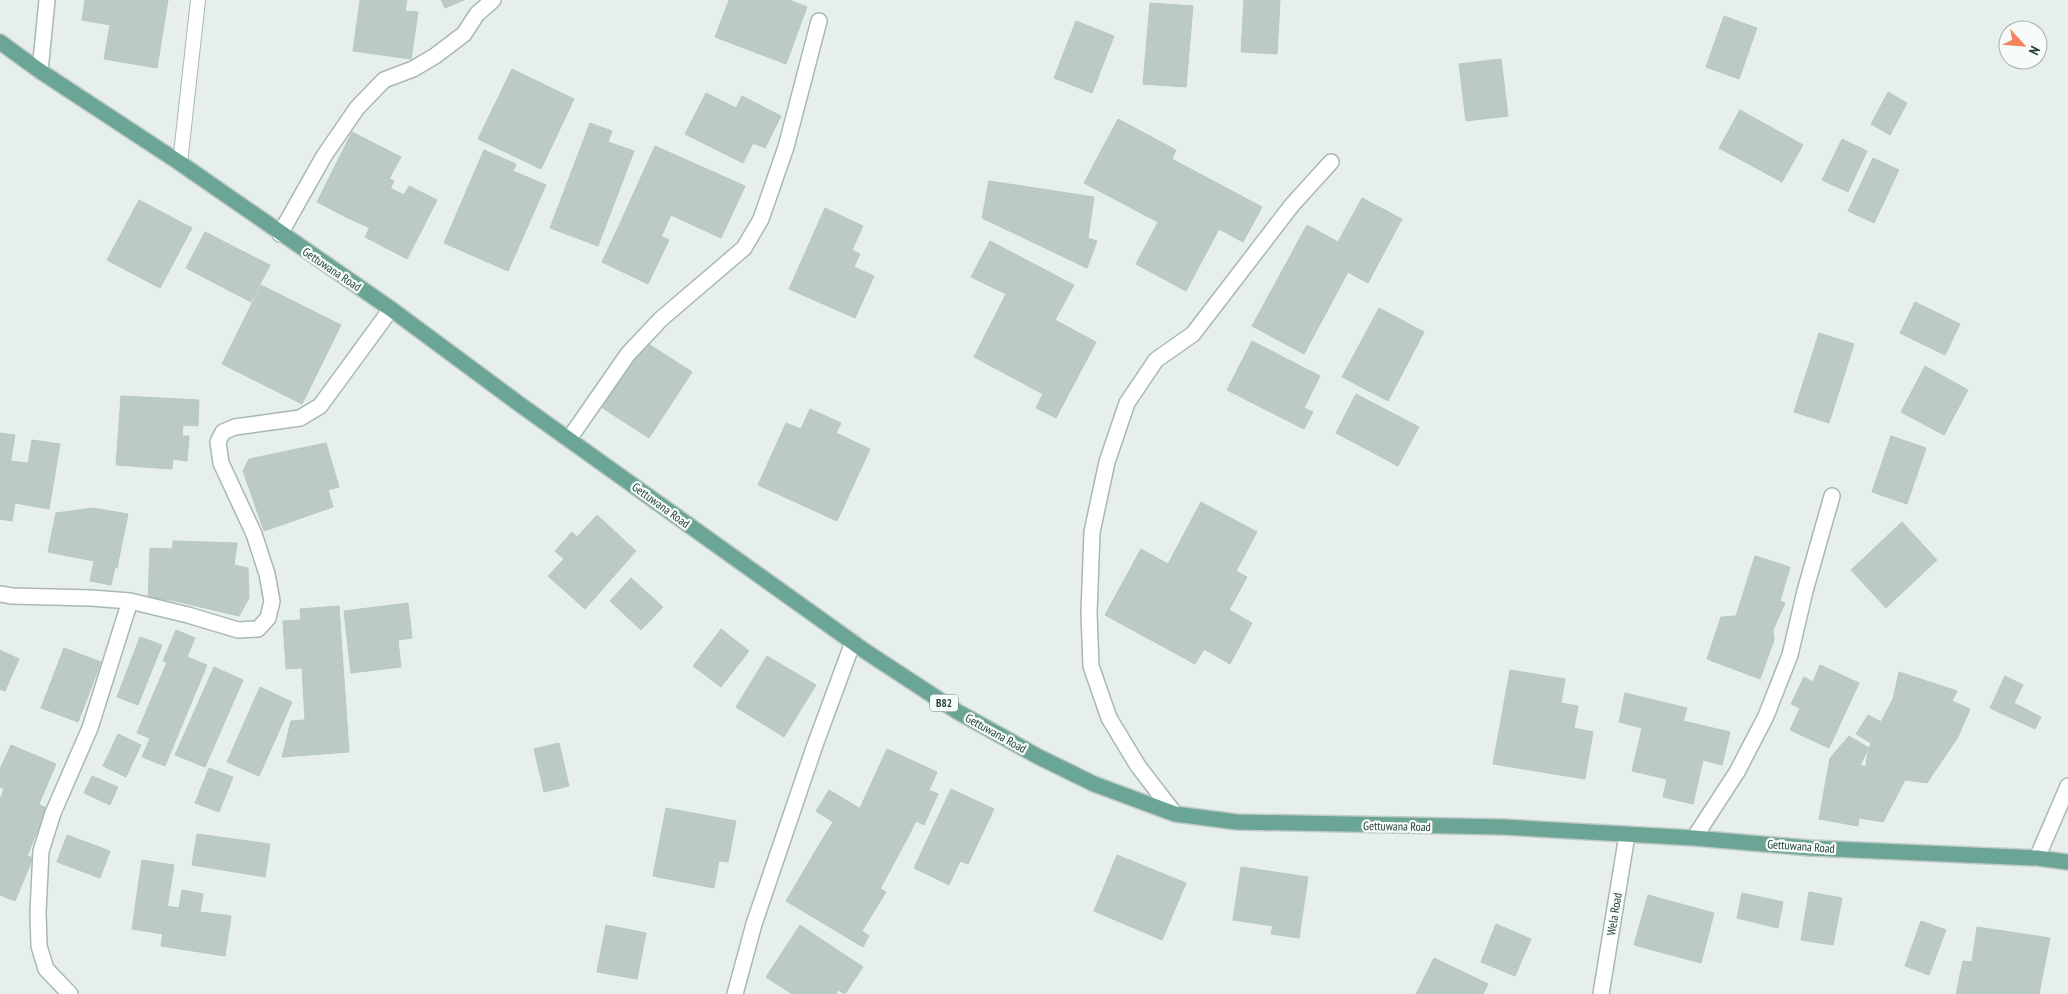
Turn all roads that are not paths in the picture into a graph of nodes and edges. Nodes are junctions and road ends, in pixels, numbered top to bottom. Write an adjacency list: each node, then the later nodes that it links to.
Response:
1 (47, 0): 6 (street)
2 (198, 0): 8 (lane)
3 (493, 0): 9 (street)
4 (819, 21): 11 (street)
5 (0, 42): 6 (main road, Gettuwana Road / B82)
6 (40, 71): 8 (main road, Gettuwana Road / B82)
7 (1331, 162): 17 (street)
8 (180, 163): 9 (main road, Gettuwana Road / B82)
9 (280, 234): 10 (main road, Gettuwana Road / B82)
10 (391, 309): 11 (main road, Gettuwana Road / B82); 14 (street)
11 (569, 439): 15 (main road, Gettuwana Road / B82)
12 (1832, 496): 19 (street)
13 (0, 594): 14 (street)
14 (130, 601): 22 (street)
15 (852, 642): 17 (main road, Gettuwana Road / B82); 23 (street)
16 (2068, 786): 20 (street)
17 (1175, 814): 18 (main road, Gettuwana Road / B82)
18 (1627, 834): 19 (main road, Gettuwana Road / B82); 24 (street, Wela Road)
19 (1694, 838): 20 (main road, Gettuwana Road / B82)
20 (2037, 858): 21 (main road, Gettuwana Road / B82)
21 (2068, 862)
22 (70, 994)
23 (735, 994)
24 (1601, 994)

